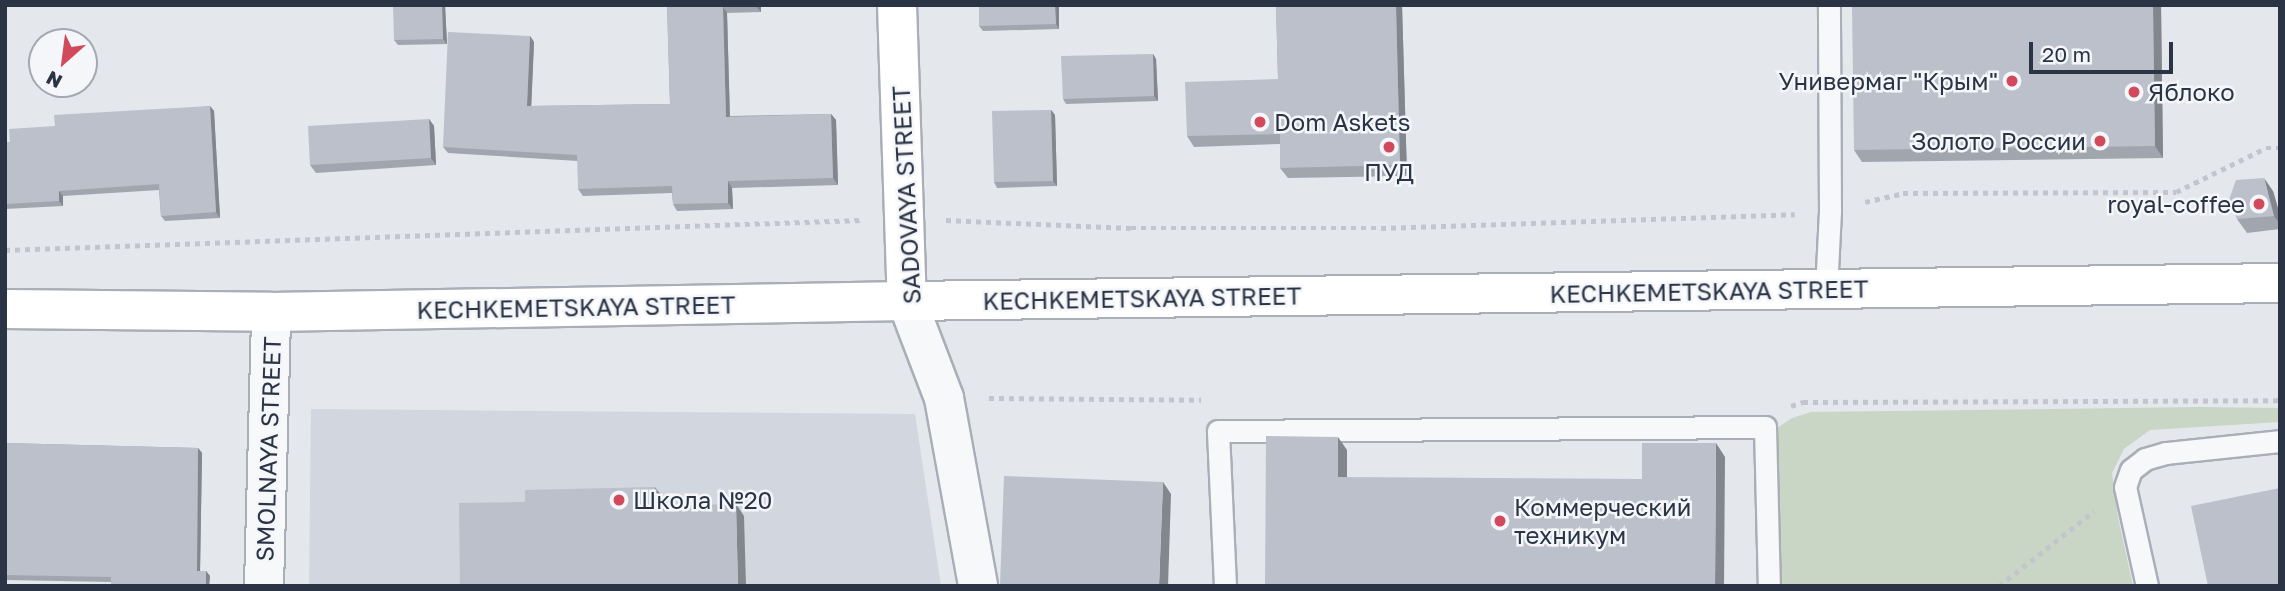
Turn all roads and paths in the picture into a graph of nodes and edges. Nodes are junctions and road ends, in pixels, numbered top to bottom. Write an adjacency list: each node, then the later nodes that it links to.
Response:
1 (897, 5): 5 (main road, SADOVAYA STREET)
2 (1829, 5): 4 (lane)
3 (2280, 148): 4 (path)
4 (1830, 211): 5 (path); 8 (lane)
5 (904, 218): 6 (path); 9 (main road, SADOVAYA STREET)
6 (5, 250)
7 (2280, 283): 8 (main road, KECHKEMETSKAYA STREET)
8 (1826, 290): 9 (main road, KECHKEMETSKAYA STREET)
9 (907, 300): 11 (main road, KECHKEMETSKAYA STREET); 12 (street, SADOVAYA STREET)
10 (5, 309): 11 (main road, KECHKEMETSKAYA STREET)
11 (271, 312): 18 (street, SMOLNAYA STREET)
12 (944, 398): 15 (path); 19 (street, SADOVAYA STREET)
13 (2280, 400): 14 (path)
14 (1765, 427): 15 (lane); 21 (lane)
15 (1218, 431): 20 (lane)
16 (2280, 440): 17 (lane)
17 (2125, 487): 22 (path); 23 (lane)
18 (264, 586)
19 (978, 586)
20 (1225, 586)
21 (1769, 586)
22 (1999, 586)
23 (2147, 586)

